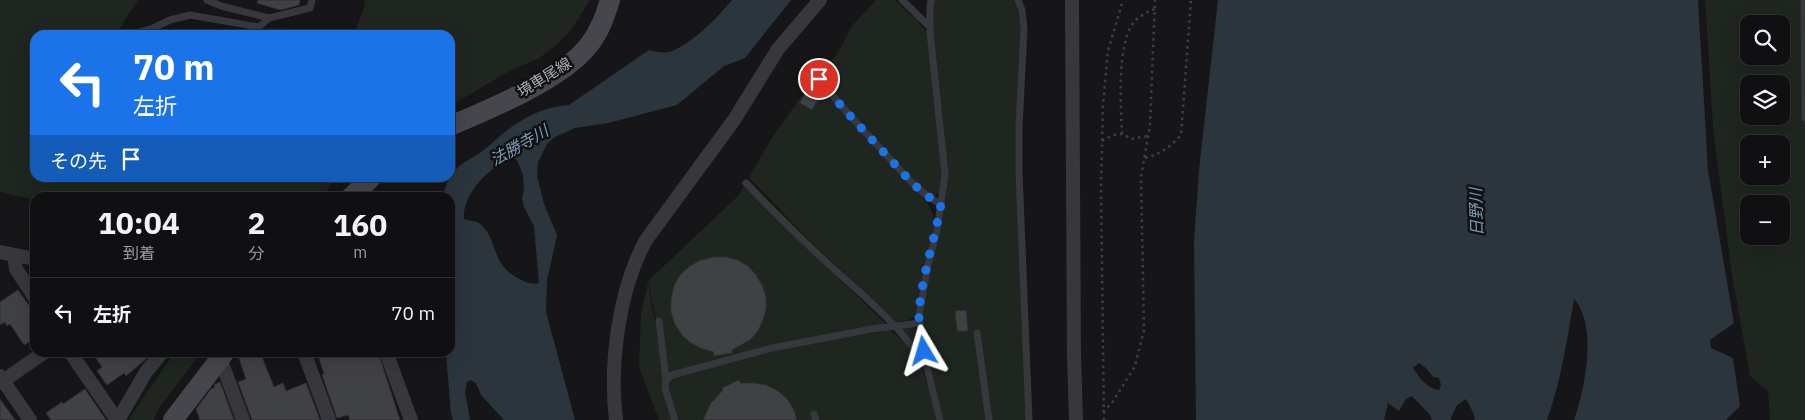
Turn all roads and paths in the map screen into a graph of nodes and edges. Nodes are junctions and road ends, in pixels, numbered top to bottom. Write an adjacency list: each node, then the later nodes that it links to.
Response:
1 (207, 0): 14 (lane)
2 (312, 0): 14 (lane)
3 (610, 0): 19 (main road, 境車尾線)
4 (820, 0): 53 (street)
5 (902, 0): 15 (lane)
6 (931, 0): 15 (lane)
7 (1018, 0): 57 (lane)
8 (1072, 0): 58 (street)
9 (1123, 0): 22 (path)
10 (1155, 0): 13 (path)
11 (1191, 0): 23 (path)
12 (1804, 0): 18 (lane)
13 (1155, 9): 20 (path); 21 (path)
14 (269, 18): 16 (lane)
15 (930, 27): 27 (lane)
16 (146, 30)
17 (819, 79): 27 (lane)
18 (1805, 118)
19 (455, 124)
20 (1122, 134): 21 (path); 22 (path)
21 (1148, 135): 23 (path)
22 (1102, 142): 46 (path)
23 (1145, 158): 46 (path)
24 (367, 182): 26 (main road)
25 (746, 183): 34 (lane)
26 (356, 192)
27 (941, 204): 33 (lane)
28 (0, 252): 29 (street)
29 (14, 255): 30 (street); 31 (street)
30 (30, 258)
31 (30, 290)
32 (659, 321): 45 (lane)
33 (920, 323): 34 (lane); 43 (lane)
34 (896, 326): 43 (lane); 45 (lane)
35 (977, 332): 56 (lane)
36 (37, 357): 44 (street)
37 (74, 357): 48 (street)
38 (158, 357): 48 (street)
39 (220, 357): 49 (main road)
40 (223, 357): 50 (street)
41 (306, 357): 51 (street)
42 (388, 357): 52 (street)
43 (928, 368): 55 (lane)
44 (1, 380): 47 (street)
45 (666, 381): 54 (lane)
46 (1103, 412): 59 (path)
47 (30, 420)
48 (118, 420)
49 (173, 420)
50 (243, 420)
51 (329, 420)
52 (411, 420)
53 (616, 420)
54 (675, 420)
55 (940, 420)
56 (989, 420)
57 (1029, 420)
58 (1076, 420)
59 (1104, 420)

